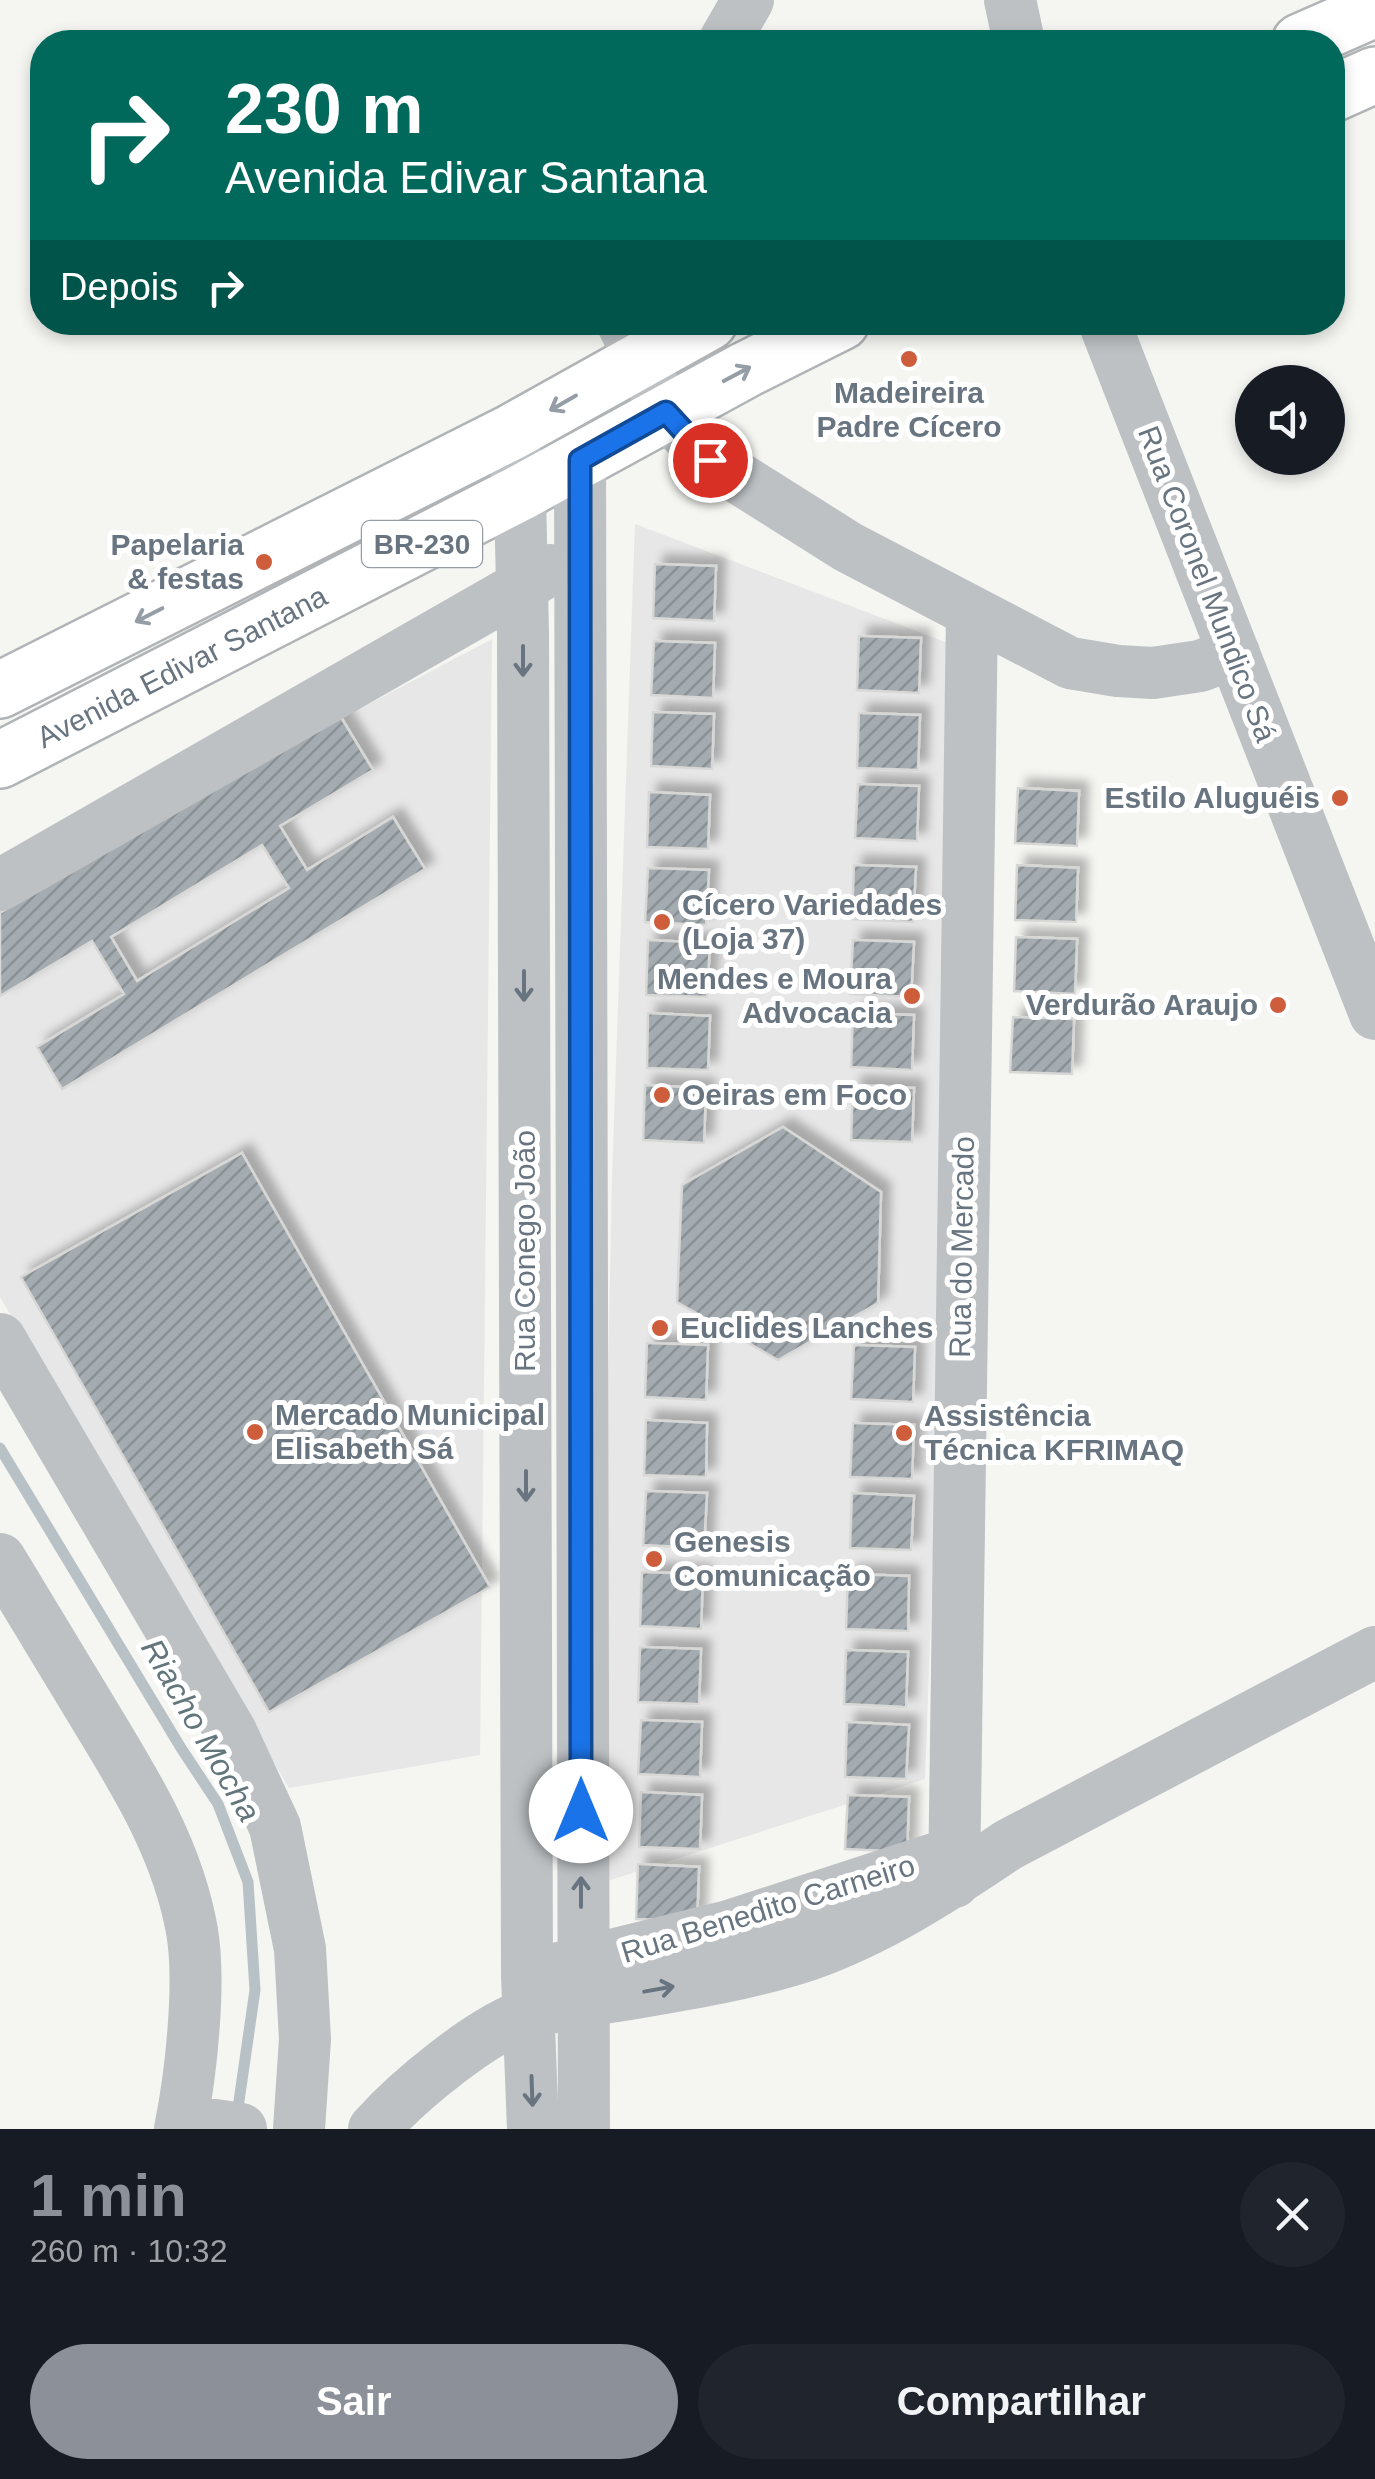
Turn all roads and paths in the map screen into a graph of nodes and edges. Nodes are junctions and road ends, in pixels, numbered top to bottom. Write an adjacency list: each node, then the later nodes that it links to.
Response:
1 (748, 0): 4 (street)
2 (1010, 0): 5 (street)
3 (1375, 8): 6 (highway)
4 (731, 30)
5 (1016, 30)
6 (1326, 30)
7 (1375, 75): 8 (highway)
8 (1345, 88)
9 (655, 335): 12 (highway, Avenida Edivar Santana / BR-230)
10 (816, 335): 13 (highway, Avenida Edivar Santana / BR-230, one-way to 10)
11 (1109, 335): 20 (street, Rua Coronel Mundico Sá)
12 (630, 341): 13 (street); 14 (highway, Avenida Edivar Santana / BR-230, one-way to 14)
13 (666, 412): 15 (highway, Avenida Edivar Santana / BR-230); 19 (street)
14 (512, 432): 16 (street, Rua Conego João); 21 (highway, Avenida Edivar Santana / BR-230, one-way to 21)
15 (580, 460): 16 (highway, Avenida Edivar Santana / BR-230); 17 (street, Rua Conego João)
16 (520, 494): 18 (street, Rua Conego João); 22 (highway, Avenida Edivar Santana / BR-230)
17 (581, 555): 18 (street); 25 (street, Rua Conego João)
18 (522, 584): 23 (street); 26 (street, Rua Conego João, one-way to 26)
19 (972, 612): 20 (street); 30 (street, Rua do Mercado)
20 (1234, 653): 24 (street, Rua Coronel Mundico Sá)
21 (0, 690)
22 (0, 760)
23 (0, 885)
24 (1375, 1014)
25 (581, 1236): 26 (street); 31 (street, Rua Conego João, one-way to 25)
26 (525, 1239): 32 (street, Rua Conego João, one-way to 32)
27 (0, 1340): 34 (street)
28 (0, 1559): 33 (street)
29 (1375, 1652): 30 (street, Rua Benedito Carneiro)
30 (953, 1867): 31 (street, Rua Benedito Carneiro)
31 (581, 1983): 32 (street, Rua Benedito Carneiro); 37 (street, Rua Conego João)
32 (528, 1994): 35 (street, Rua Benedito Carneiro); 36 (street, Rua Conego João, one-way to 36)
33 (200, 2125)
34 (299, 2129)
35 (374, 2129)
36 (534, 2129)
37 (584, 2129)

